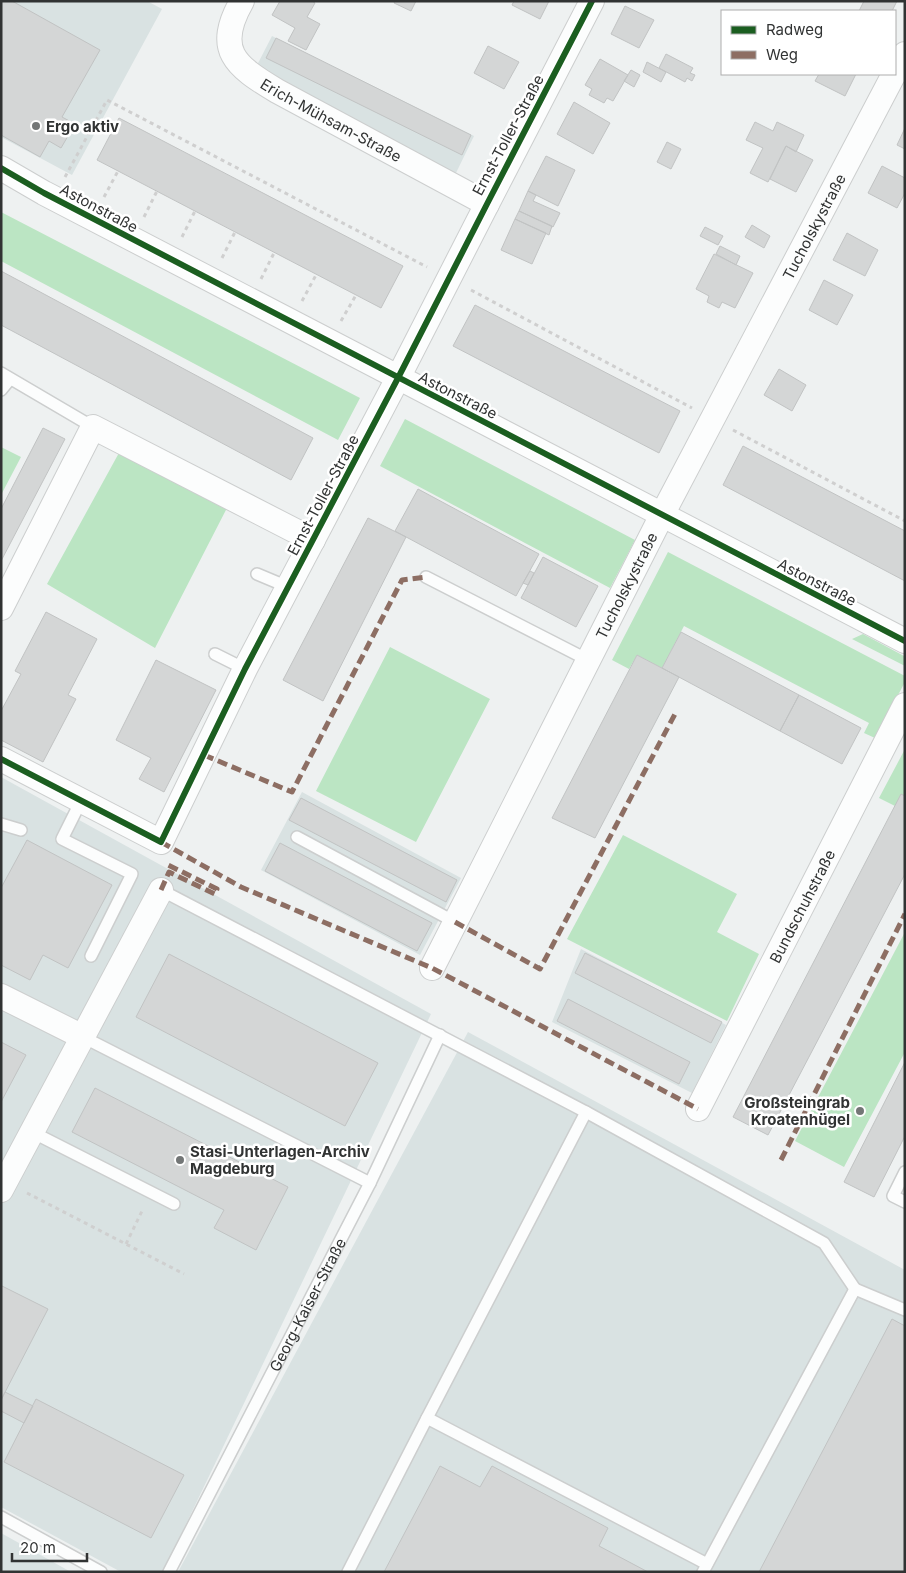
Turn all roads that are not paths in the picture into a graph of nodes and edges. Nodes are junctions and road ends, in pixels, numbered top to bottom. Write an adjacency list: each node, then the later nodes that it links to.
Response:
1 (242, 1): 7 (street, Erich-Mühsam-Straße)
2 (592, 1): 7 (street, Ernst-Toller-Straße)
3 (905, 54): 4 (street, Tucholskystraße)
4 (896, 70)
5 (893, 75): 12 (street, Tucholskystraße)
6 (1, 168): 9 (street, Astonstraße)
7 (487, 204): 9 (street, Ernst-Toller-Straße)
8 (5, 376): 10 (lane); 11 (lane)
9 (398, 378): 12 (street, Astonstraße); 13 (street, Ernst-Toller-Straße)
10 (1, 390)
11 (93, 427): 13 (street, Ernst-Toller-Straße); 17 (street)
12 (662, 515): 18 (street, Astonstraße); 20 (street, Tucholskystraße)
13 (313, 540): 16 (street, Ernst-Toller-Straße)
14 (258, 574): 16 (lane)
15 (426, 578): 20 (lane)
16 (288, 587): 21 (street, Ernst-Toller-Straße)
17 (1, 608)
18 (905, 641)
19 (215, 654): 21 (lane)
20 (588, 660): 29 (street, Tucholskystraße)
21 (245, 669): 24 (street, Ernst-Toller-Straße)
22 (905, 705): 35 (street, Bundschuhstraße)
23 (1, 760): 24 (street, Ernst-Toller-Straße)
24 (81, 801): 30 (lane)
25 (1, 824): 26 (lane)
26 (21, 830)
27 (297, 837): 29 (lane)
28 (161, 890): 33 (lane); 34 (street)
29 (455, 922): 31 (street, Tucholskystraße)
30 (91, 956)
31 (432, 968)
32 (1, 996): 34 (street)
33 (440, 1035): 36 (lane); 39 (lane, Georg-Kaiser-Straße)
34 (83, 1037): 37 (street); 39 (lane)
35 (698, 1109)
36 (586, 1112): 43 (lane); 45 (lane)
37 (32, 1132): 40 (street); 42 (lane)
38 (905, 1172): 41 (lane)
39 (370, 1183): 49 (lane, Georg-Kaiser-Straße)
40 (3, 1186)
41 (905, 1202)
42 (174, 1204)
43 (854, 1289): 44 (lane); 47 (lane)
44 (905, 1310)
45 (427, 1418): 47 (lane); 50 (lane)
46 (1, 1517): 48 (lane)
47 (705, 1568)
48 (101, 1572)
49 (169, 1572)
50 (348, 1572)

